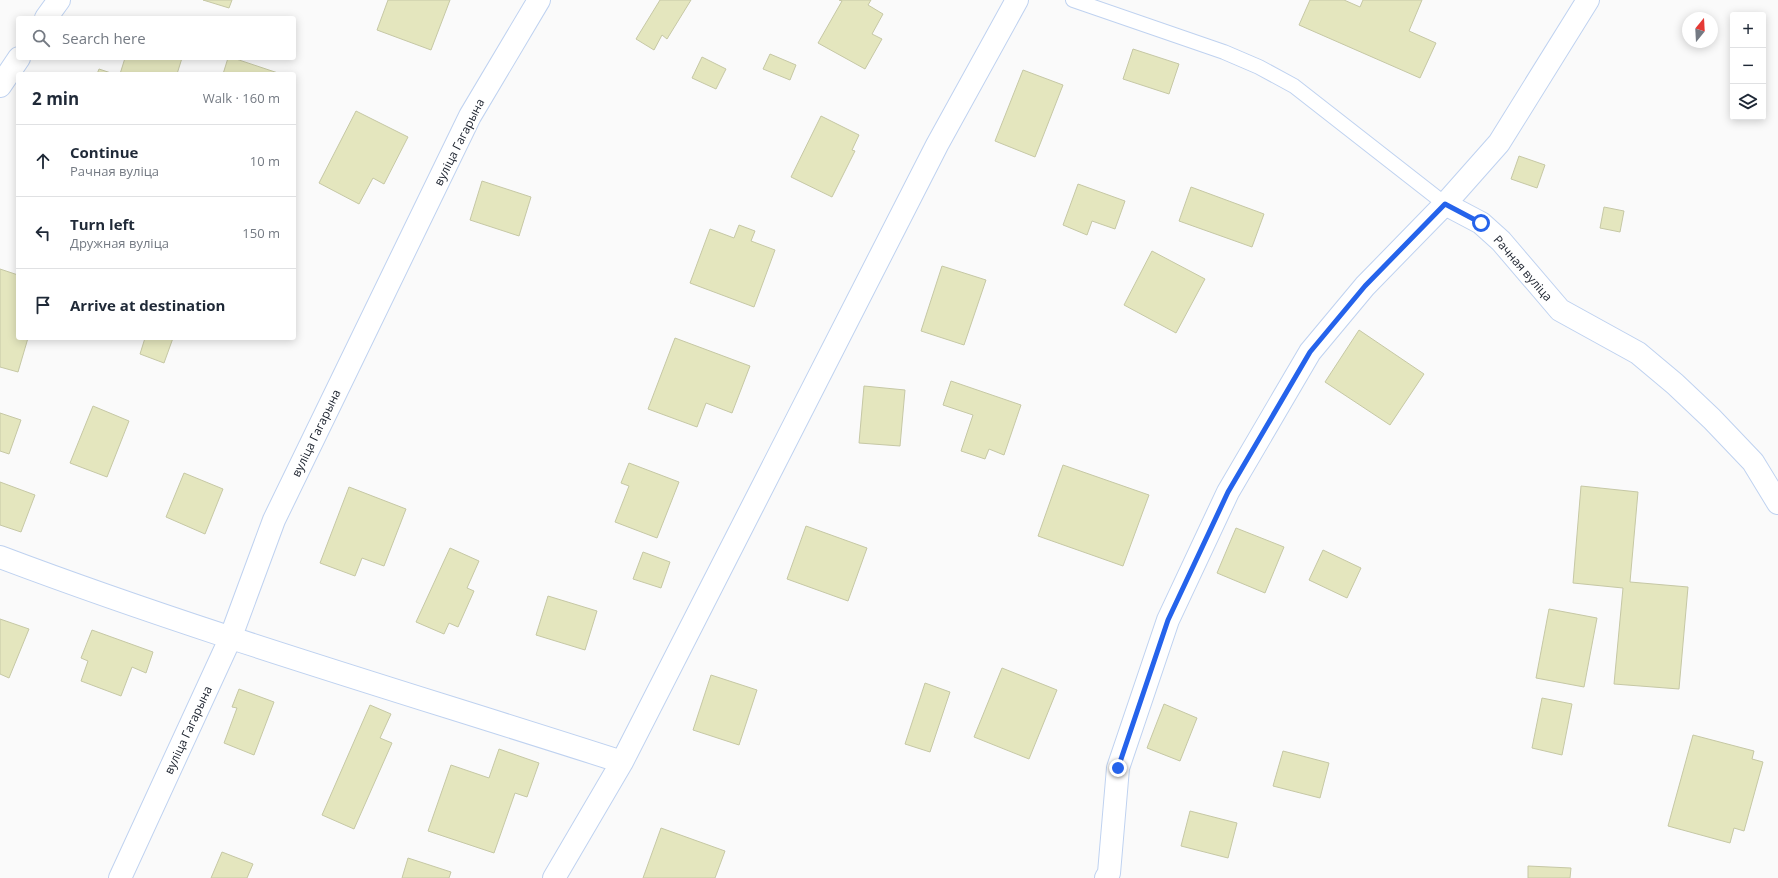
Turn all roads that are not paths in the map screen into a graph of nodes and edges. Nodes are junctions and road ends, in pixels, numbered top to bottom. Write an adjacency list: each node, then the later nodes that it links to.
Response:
1 (58, 0): 6 (street)
2 (539, 0): 12 (street, вуліца Гагарына)
3 (1017, 0): 13 (street)
4 (1073, 0): 9 (lane)
5 (1588, 0): 9 (street)
6 (47, 16)
7 (18, 60): 8 (street)
8 (0, 86)
9 (1445, 204): 10 (street, Рачная вуліца); 16 (street)
10 (1778, 503)
11 (0, 557): 12 (street)
12 (230, 639): 13 (street); 14 (street, вуліца Гагарына)
13 (622, 762): 15 (street)
14 (120, 878)
15 (554, 878)
16 (1106, 878)

